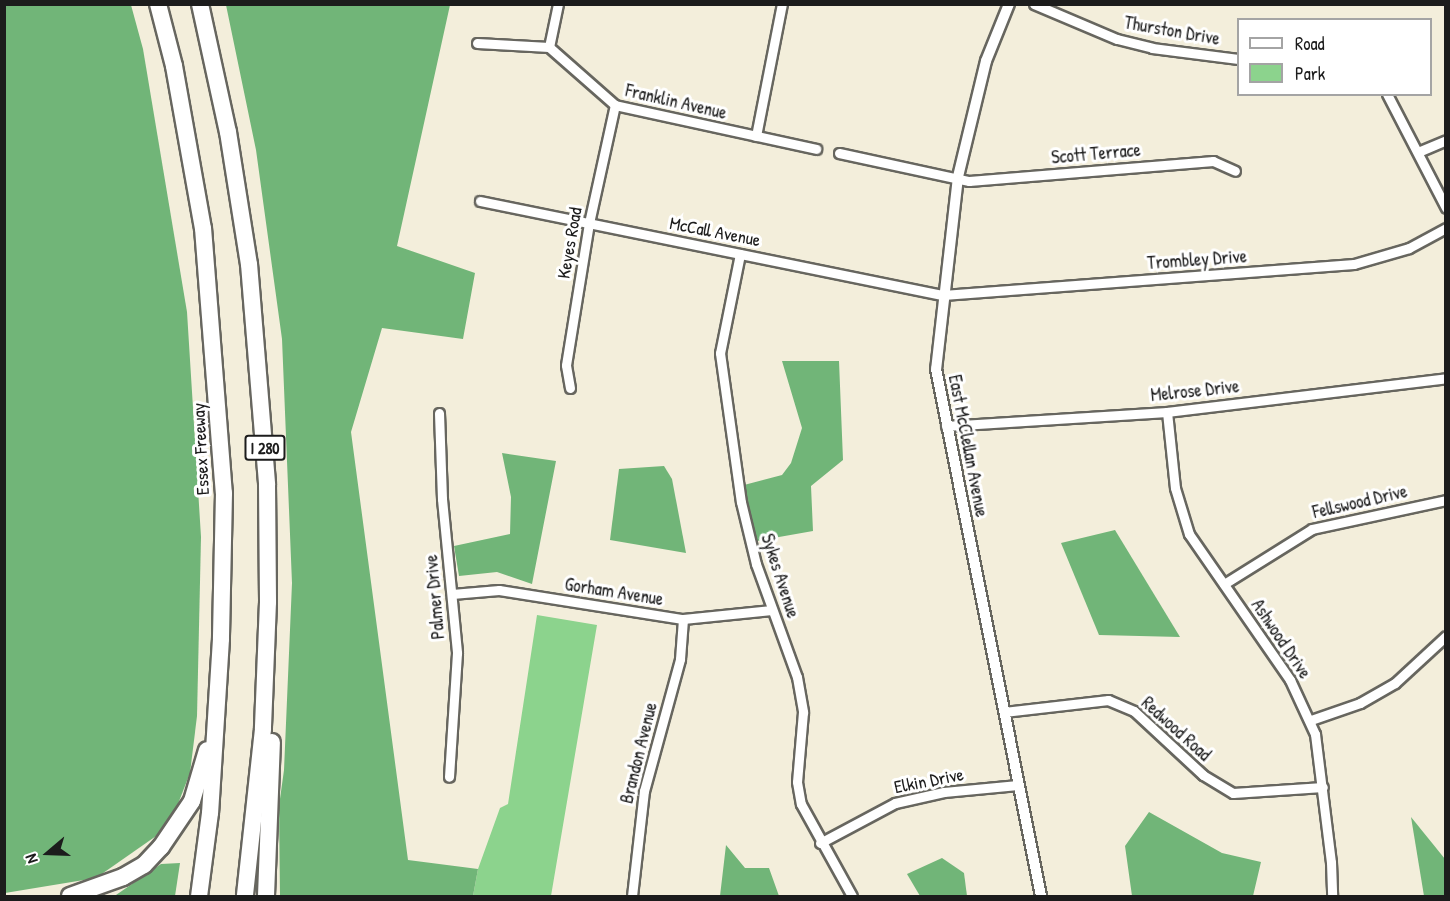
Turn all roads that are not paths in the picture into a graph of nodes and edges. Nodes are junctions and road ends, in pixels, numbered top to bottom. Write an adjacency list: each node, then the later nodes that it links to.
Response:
1 (158, 4): 37 (highway, Essex Freeway / I 280)
2 (201, 4): 33 (highway, I 280)
3 (558, 4): 8 (street)
4 (782, 4): 12 (street)
5 (1009, 4): 18 (street, East McClellan Avenue)
6 (1034, 4): 9 (street, Thurston Drive)
7 (477, 43): 8 (street)
8 (549, 47): 11 (street, Franklin Avenue)
9 (1237, 59)
10 (1389, 96): 15 (street)
11 (615, 105): 12 (street, Franklin Avenue); 21 (street, Keyes Road)
12 (756, 136): 14 (street, Franklin Avenue)
13 (1446, 140): 15 (street)
14 (816, 149)
15 (1418, 152): 20 (street)
16 (839, 153): 18 (street)
17 (1235, 171): 18 (street, Scott Terrace)
18 (958, 177): 24 (street, East McClellan Avenue)
19 (480, 201): 21 (street, McCall Avenue)
20 (1446, 208)
21 (589, 223): 23 (street, McCall Avenue); 26 (street, Keyes Road)
22 (1446, 228): 24 (street, Trombley Drive)
23 (740, 254): 24 (street, McCall Avenue); 34 (street, Sykes Avenue)
24 (943, 295): 29 (street, East McClellan Avenue)
25 (1446, 378): 27 (street, Melrose Drive)
26 (570, 388)
27 (1167, 412): 29 (street, Melrose Drive); 31 (street, Ashwood Drive)
28 (439, 413): 32 (street, Palmer Drive)
29 (946, 426): 38 (street, East McClellan Avenue)
30 (1446, 500): 31 (street, Fellswood Drive)
31 (1224, 584): 39 (street, Ashwood Drive)
32 (452, 594): 35 (street, Gorham Avenue); 40 (street, Palmer Drive)
33 (268, 602): 46 (highway, I 280); 47 (highway)
34 (772, 610): 35 (street, Gorham Avenue); 43 (street, Sykes Avenue)
35 (684, 619): 48 (street, Brandon Avenue)
36 (1446, 636): 39 (street)
37 (221, 639): 44 (highway); 45 (highway, Essex Freeway / I 280)
38 (1004, 712): 41 (street, East McClellan Avenue); 42 (street, Redwood Road)
39 (1311, 720): 42 (street, Ashwood Drive)
40 (449, 777)
41 (1018, 785): 43 (street, Elkin Drive); 50 (street, East McClellan Avenue)
42 (1323, 787): 51 (street, Ashwood Drive)
43 (820, 843): 49 (street, Sykes Avenue)
44 (70, 897)
45 (199, 897)
46 (245, 897)
47 (266, 897)
48 (632, 897)
49 (852, 897)
50 (1041, 897)
51 (1332, 897)

